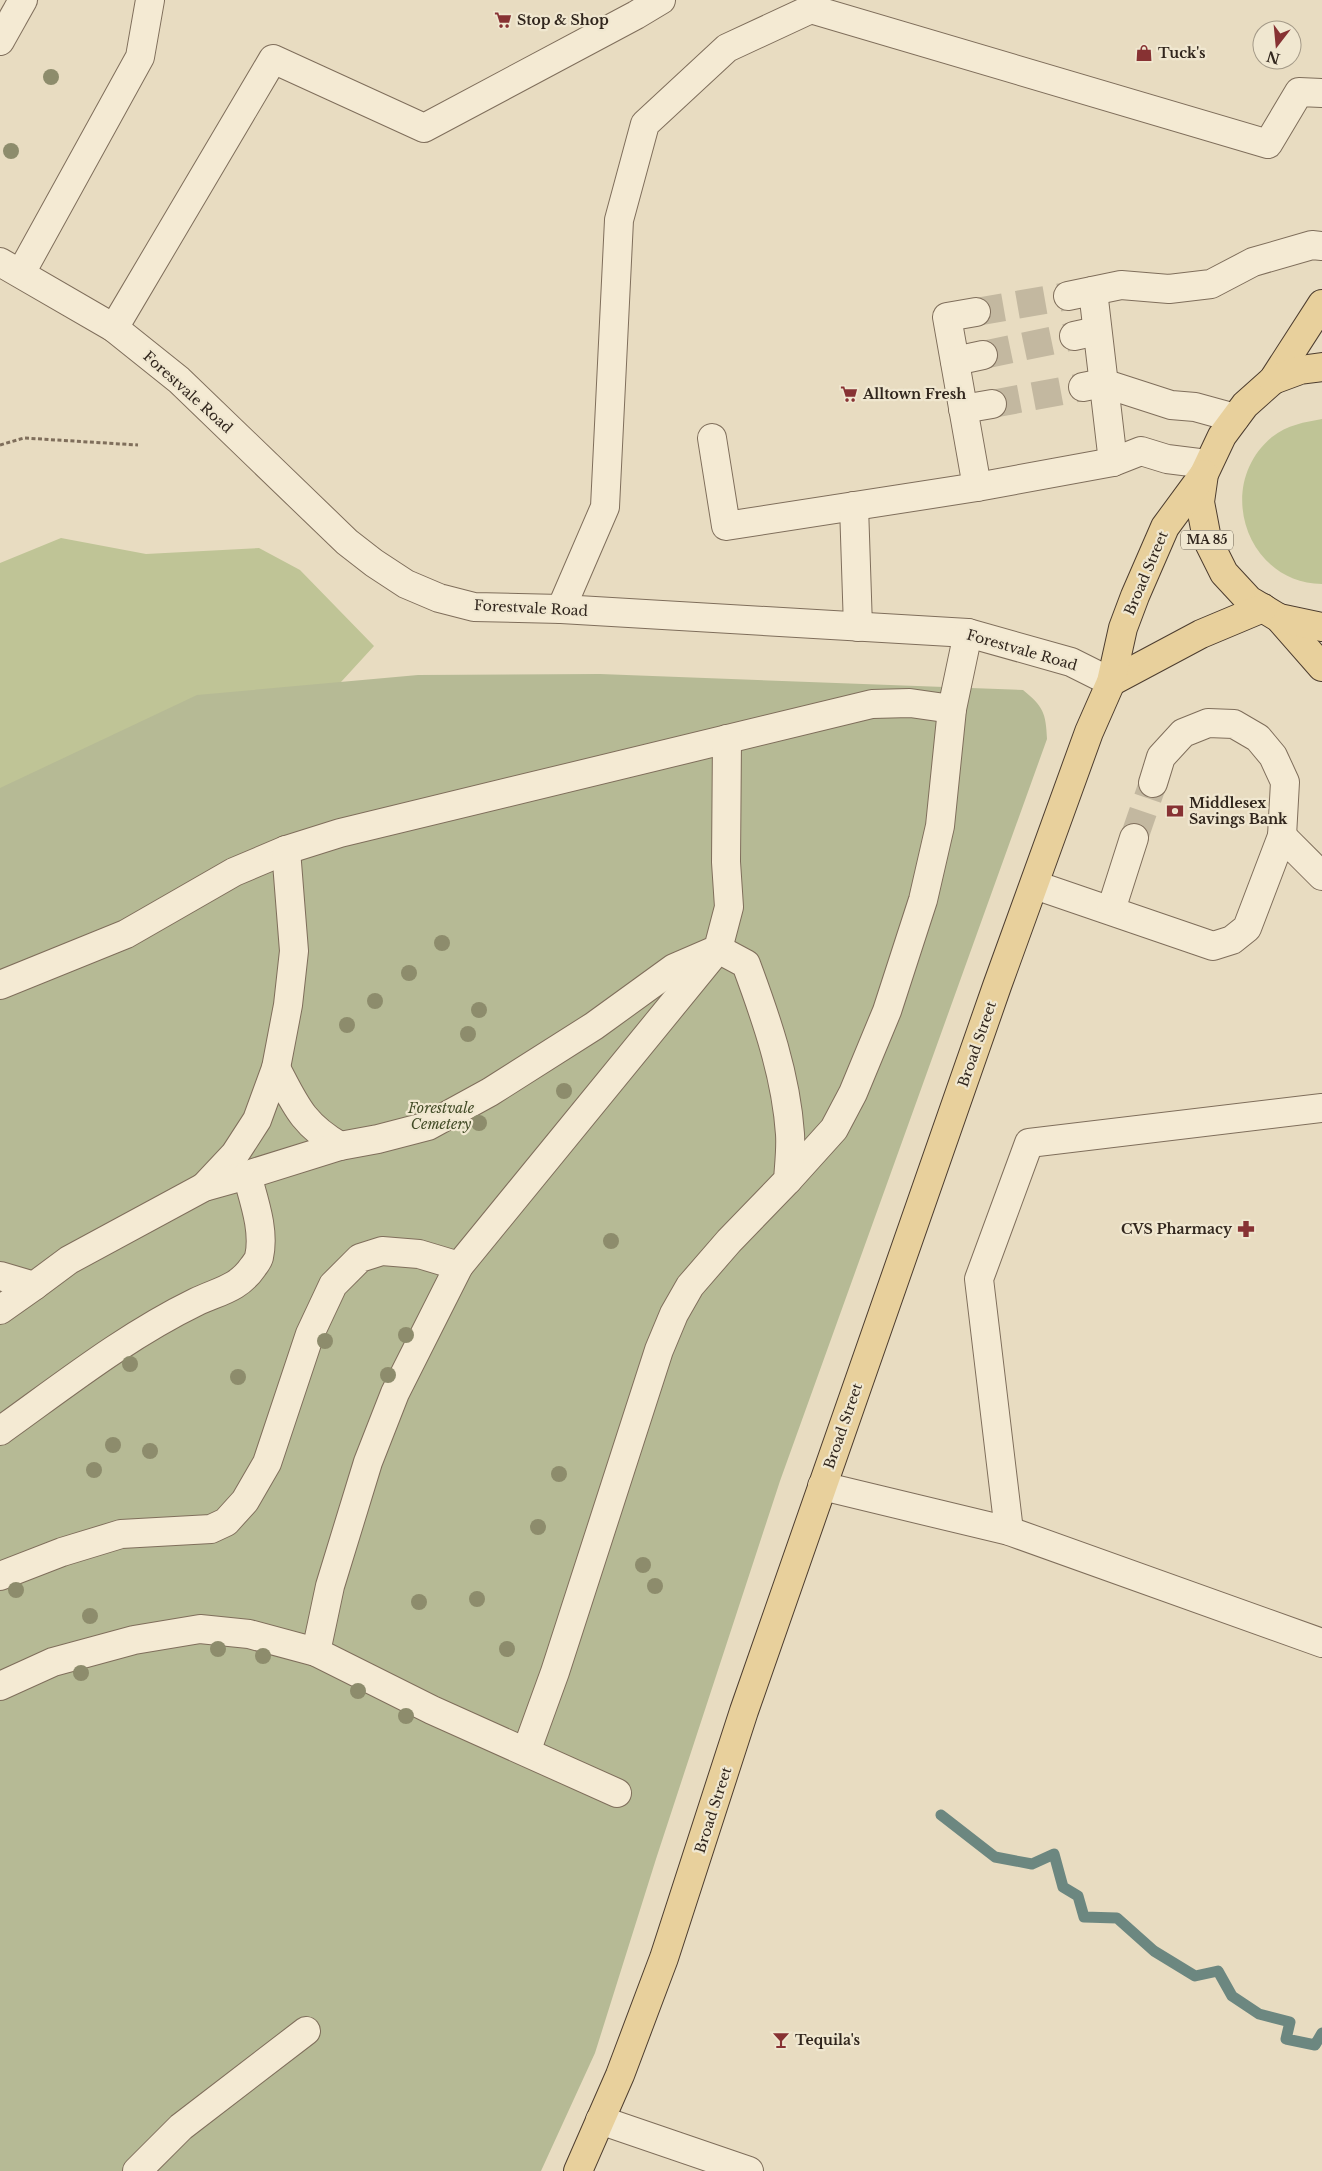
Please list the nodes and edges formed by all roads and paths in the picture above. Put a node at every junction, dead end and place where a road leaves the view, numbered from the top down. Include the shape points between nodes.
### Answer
1 (23, 0) edge
2 (150, 0) edge
3 (660, 0) edge
4 (0, 41) edge
5 (1322, 93) edge
6 (1322, 246) edge
7 (10, 267) edge
8 (1322, 304) edge
9 (976, 312) tunnel mouth
10 (114, 328) junction
11 (983, 355) tunnel mouth
12 (955, 361) junction
13 (1322, 367) edge
14 (1272, 380) junction
15 (1093, 385) junction
16 (992, 404) tunnel mouth
17 (963, 409) junction
18 (1235, 418) junction
19 (712, 438) dead end
20 (138, 445) dead end
21 (0, 446) edge
22 (1113, 462) junction
23 (1206, 469) junction
24 (977, 487) junction
25 (854, 506) junction
26 (561, 609) junction
27 (1271, 613) junction
28 (858, 627) junction
29 (1322, 627) edge
30 (968, 633) junction
31 (1322, 667) edge
32 (1111, 682) junction
33 (952, 709) junction
34 (727, 739) junction
35 (1153, 783) tunnel mouth
36 (1282, 836) junction
37 (1134, 838) tunnel mouth
38 (286, 850) junction
39 (1322, 876) edge
40 (1035, 885) junction
41 (1111, 910) junction
42 (718, 949) junction
43 (0, 985) edge
44 (276, 1068) junction
45 (1322, 1108) edge
46 (340, 1146) junction
47 (248, 1175) junction
48 (788, 1180) junction
49 (204, 1187) junction
50 (459, 1266) junction
51 (0, 1276) edge
52 (34, 1286) junction
53 (0, 1310) edge
54 (0, 1431) edge
55 (822, 1486) junction
56 (1009, 1531) junction
57 (0, 1576) edge
58 (1322, 1643) edge
59 (316, 1652) junction
60 (0, 1686) edge
61 (526, 1752) junction
62 (617, 1793) dead end
63 (306, 2031) dead end
64 (600, 2120) junction
65 (136, 2171) edge
66 (578, 2171) edge
67 (749, 2171) edge

1 - 4 street
2 - 7 street via 140,57
3 - 10 street via 424,128 273,59
5 - 26 street via 1299,92 1268,144 811,9 727,48 645,124 619,220 605,506
6 - 15 street via 1312,245 1253,262 1211,284 1169,289 1121,284 1080,294
7 - 10 street, Forestvale Road
8 - 14 main road, MA 85
9 - 12 street via 947,317
10 - 26 street, Forestvale Road via 179,380 346,542 406,584 439,598 474,607
11 - 12 street
12 - 17 street
13 - 14 main road via 1300,370
14 - 18 main road, MA 85
15 - 18 street
15 - 22 street
16 - 17 street
17 - 24 street
18 - 23 main road, MA 85
19 - 25 street via 726,526
20 - 21 path via 24,438
22 - 23 street via 1141,451
22 - 24 street
23 - 27 main road, MA 85 via 1200,502 1207,539 1224,573 1250,600
23 - 32 main road, Broad Street via 1165,526 1123,628
24 - 25 street
25 - 28 street
26 - 28 street, Forestvale Road
27 - 29 main road
27 - 31 main road, MA 85
27 - 32 main road via 1201,634
28 - 30 street, Forestvale Road
30 - 32 street, Forestvale Road via 1071,662
30 - 33 street
32 - 40 main road, Broad Street via 1089,732
33 - 34 street via 910,703 872,704
33 - 48 street via 940,826 923,900 887,1012 834,1129
34 - 38 street via 340,833
34 - 42 street via 729,907
35 - 36 street via 1161,757 1183,733 1208,723 1234,724 1258,738 1273,756 1284,782
36 - 39 street
36 - 41 street via 1247,928 1232,940 1213,946
37 - 41 street
38 - 43 street via 234,872 126,934
38 - 44 street via 294,951
40 - 41 street
40 - 55 main road, Broad Street via 993,996
42 - 46 street via 674,968 594,1026 498,1087 428,1126
42 - 48 street via 746,964 764,1012 784,1084 790,1134
42 - 50 street
44 - 46 street via 300,1113 322,1135
44 - 49 street via 257,1120 235,1154
45 - 56 street via 1029,1144 980,1279
46 - 47 street
47 - 49 street
47 - 54 street via 260,1227 259,1258 246,1277 224,1292 197,1302 148,1329
48 - 61 street via 729,1240 690,1286 674,1314 659,1350
49 - 52 street via 69,1260
50 - 57 street via 419,1254 382,1251 360,1258 333,1285 310,1334 267,1463 245,1501 226,1522 212,1529 121,1534
50 - 59 street via 395,1393 368,1462 330,1586
51 - 52 street
52 - 53 street
55 - 56 street
55 - 64 main road, Broad Street via 744,1711 664,1958
56 - 58 street
59 - 60 street via 249,1634 200,1629 134,1640 53,1662
59 - 61 street
61 - 62 street
63 - 65 street via 181,2127
64 - 66 main road, Broad Street
64 - 67 street

